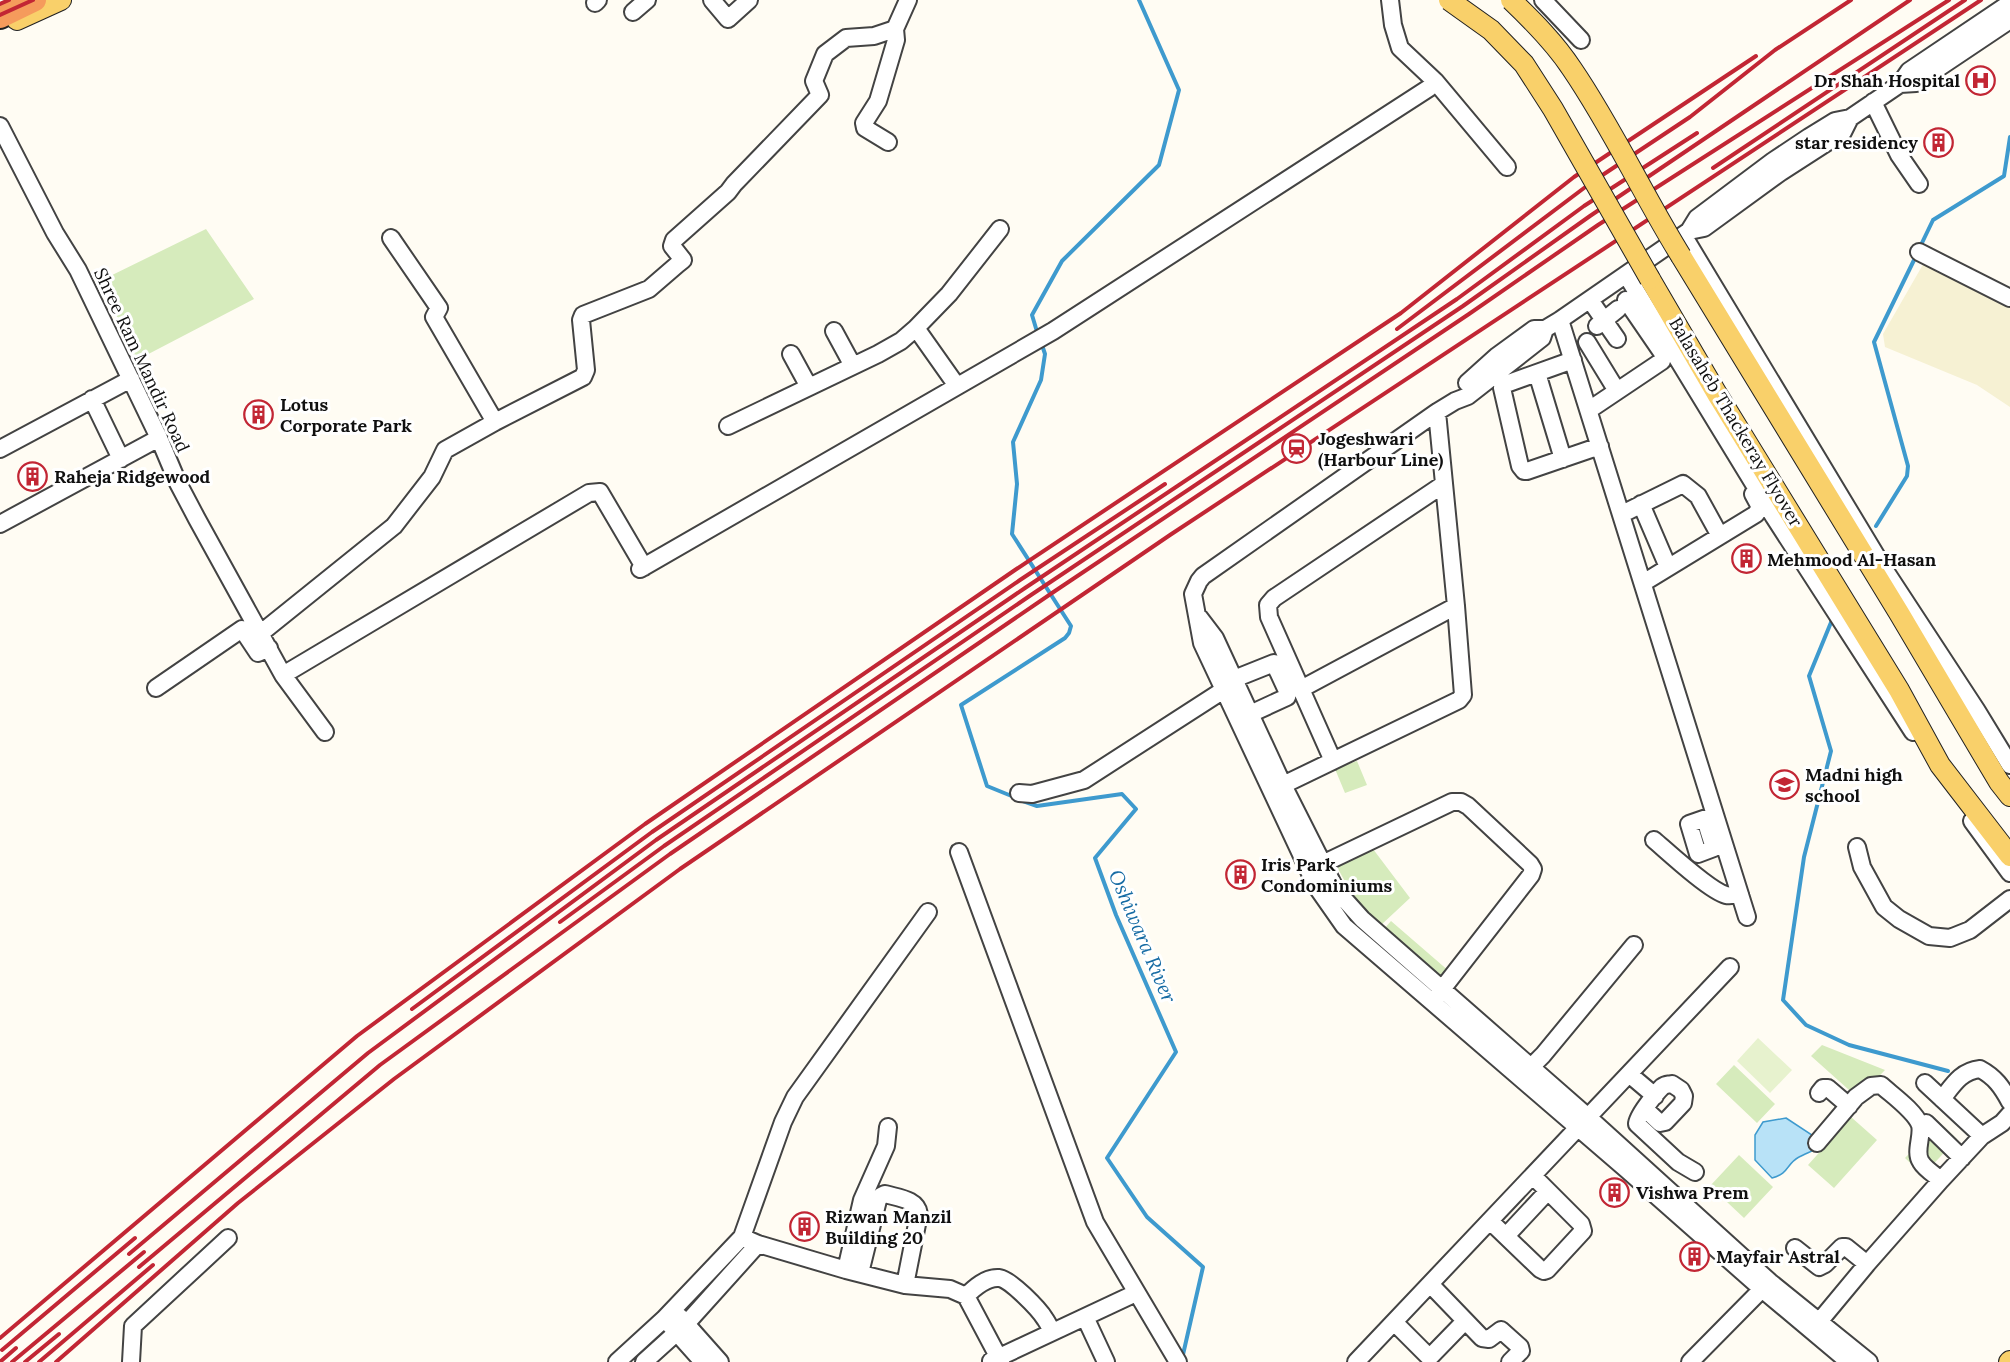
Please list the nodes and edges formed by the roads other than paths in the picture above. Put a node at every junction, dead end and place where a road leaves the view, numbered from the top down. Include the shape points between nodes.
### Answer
1 (35, 0) edge
2 (61, 0) edge
3 (647, 0) edge
4 (712, 0) edge
5 (749, 0) edge
6 (908, 0) edge
7 (1390, 0) edge
8 (1438, 0) edge
9 (1449, 0) edge
10 (1511, 0) edge
11 (1543, 0) edge
12 (633, 12) dead end
13 (2008, 12) edge
14 (0, 17) edge
15 (0, 28) edge
16 (895, 29) junction
17 (1581, 40) dead end
18 (1435, 81) junction
19 (1873, 102) junction
20 (0, 126) edge
21 (1559, 134) dead end
22 (888, 142) dead end
23 (1507, 167) dead end
24 (1919, 184) dead end
25 (1000, 229) dead end
26 (1692, 232) junction
27 (391, 238) dead end
28 (1919, 252) dead end
29 (1627, 276) junction
30 (2010, 298) edge
31 (1590, 300) junction
32 (1560, 321) junction
33 (1600, 323) junction
34 (916, 328) junction
35 (834, 331) dead end
36 (1617, 339) dead end
37 (1587, 342) dead end
38 (791, 354) dead end
39 (1574, 360) junction
40 (853, 366) junction
41 (1538, 373) junction
42 (130, 379) junction
43 (957, 386) junction
44 (809, 387) junction
45 (1617, 391) junction
46 (92, 399) junction
47 (1589, 410) junction
48 (1437, 412) junction
49 (495, 422) junction
50 (728, 426) dead end
51 (159, 438) junction
52 (1600, 446) junction
53 (0, 448) edge
54 (1728, 455) dead end
55 (122, 459) junction
56 (1563, 459) junction
57 (1444, 484) junction
58 (1641, 504) junction
59 (1622, 514) junction
60 (0, 524) edge
61 (1720, 536) junction
62 (1668, 567) junction
63 (1643, 583) junction
64 (1456, 606) junction
65 (256, 633) junction
66 (283, 675) junction
67 (1232, 684) junction
68 (156, 688) dead end
69 (1300, 689) junction
70 (1250, 714) junction
71 (325, 732) dead end
72 (1333, 761) junction
73 (2010, 765) edge
74 (1283, 785) junction
75 (1019, 793) dead end
76 (2010, 796) edge
77 (1654, 840) dead end
78 (1857, 847) dead end
79 (959, 852) dead end
80 (2010, 856) edge
81 (1316, 867) junction
82 (2010, 873) edge
83 (1740, 894) junction
84 (2010, 899) edge
85 (928, 912) dead end
86 (1747, 917) dead end
87 (1634, 945) dead end
88 (1730, 967) dead end
89 (1437, 996) junction
90 (1525, 1072) junction
91 (1629, 1074) junction
92 (1925, 1083) dead end
93 (1828, 1097) dead end
94 (1942, 1099) junction
95 (2010, 1102) edge
96 (1849, 1106) junction
97 (2010, 1114) edge
98 (1583, 1123) junction
99 (888, 1127) dead end
100 (1923, 1131) junction
101 (1982, 1136) junction
102 (1817, 1143) dead end
103 (1962, 1158) junction
104 (1695, 1172) dead end
105 (1533, 1176) junction
106 (1945, 1176) junction
107 (1548, 1191) junction
108 (1490, 1221) junction
109 (742, 1236) junction
110 (1506, 1236) junction
111 (228, 1238) dead end
112 (758, 1244) junction
113 (1795, 1248) dead end
114 (1867, 1264) junction
115 (853, 1271) junction
116 (1430, 1284) junction
117 (905, 1285) junction
118 (1766, 1286) junction
119 (1136, 1293) junction
120 (966, 1296) junction
121 (669, 1314) junction
122 (1085, 1317) junction
123 (1465, 1321) junction
124 (1394, 1322) junction
125 (1816, 1326) junction
126 (681, 1328) junction
127 (1052, 1332) junction
128 (1438, 1358) edge
129 (996, 1360) edge
130 (1177, 1361) edge
131 (131, 1362) edge
132 (617, 1362) edge
133 (644, 1362) edge
134 (703, 1362) edge
135 (720, 1362) edge
136 (1106, 1362) edge
137 (1356, 1362) edge
138 (1510, 1362) edge
139 (1690, 1362) edge
140 (1849, 1362) edge
141 (1869, 1362) edge

1 - 14 highway
2 - 15 main road
3 - 12 street
4 - 5 street via 729,19
6 - 16 street
7 - 18 street via 1400,48
8 - 21 street via 1512,59
9 - 80 main road, Balasaheb Thackeray Flyover, bridge via 1491,30 1524,64 1717,394 1899,690 1940,765
10 - 76 main road, bridge via 1571,67 1593,102 1681,256
11 - 17 street
13 - 19 street via 1943,57 1916,82 1900,84
16 - 22 street via 896,40 878,101 864,123 865,128
16 - 49 street via 874,36 846,38 825,54 814,81 820,95 728,192 674,240 672,246 683,260 649,289 583,315 583,377
18 - 23 street
18 - 43 street via 1053,332
19 - 24 street via 1899,155
19 - 26 street via 1850,118 1843,132 1813,143
20 - 42 street, Shree Ram Mandir Road via 78,270
25 - 34 street via 949,294
26 - 29 street
26 - 73 street via 1886,572
27 - 49 street via 439,308 434,317
28 - 30 street
29 - 31 street
29 - 82 street via 1774,517 1938,772
31 - 32 street
31 - 33 street
32 - 39 street
32 - 48 street via 1545,329 1542,338 1468,396
33 - 36 street
33 - 45 street via 1622,305 1663,357 1660,363
34 - 40 street via 901,341
34 - 43 street
35 - 40 street
37 - 45 street
38 - 44 street
39 - 41 street
39 - 47 street
40 - 44 street
41 - 56 street
41 - 56 street via 1502,388 1520,466 1527,471
42 - 46 street
42 - 51 street, Shree Ram Mandir Road
43 - 66 street via 642,568 600,492 589,493
44 - 50 street
45 - 47 street
46 - 53 street
46 - 55 street
47 - 52 street
48 - 57 street
48 - 67 street via 1199,581 1193,594 1202,643
49 - 65 street via 446,450 432,477 394,526
51 - 55 street
51 - 65 street, Shree Ram Mandir Road via 178,483
52 - 56 street
52 - 59 street
54 - 61 street via 1760,507 1756,514
55 - 60 street
57 - 64 street
57 - 69 street via 1268,605 1269,617
58 - 59 street
58 - 61 street via 1683,484 1698,496
58 - 62 street
59 - 63 street
61 - 62 street
62 - 63 street
63 - 83 street via 1710,817
64 - 69 street
64 - 72 street via 1463,695
65 - 66 street, Shree Ram Mandir Road
65 - 68 street
66 - 71 street, Shree Ram Mandir Road
67 - 70 street
67 - 70 street via 1274,663 1287,697
67 - 75 street via 1084,780 1032,794
67 - 81 street
69 - 72 street
70 - 74 street
72 - 74 street
74 - 81 street
77 - 83 street via 1717,891 1729,896
78 - 84 street via 1862,867 1884,907 1929,936 1950,938 1970,930
79 - 119 street via 1095,1222
81 - 89 street via 1399,963
81 - 89 street via 1452,802 1468,806 1530,864 1531,874
83 - 86 street
85 - 109 street via 795,1097
87 - 90 street
88 - 91 street
89 - 90 street
90 - 98 street
91 - 98 street
91 - 104 street via 1650,1103 1637,1120 1640,1127 1678,1162
92 - 94 street
93 - 96 street
94 - 95 street via 1961,1075 1980,1069 1996,1080
94 - 101 street
96 - 100 street via 1871,1086 1881,1085 1915,1115
96 - 102 street
97 - 101 street
98 - 105 street
98 - 118 street
99 - 115 street via 886,1146 862,1200
100 - 103 street
100 - 106 street via 1918,1154 1921,1162
101 - 103 street
103 - 106 street
105 - 107 street
105 - 108 street
106 - 114 street
107 - 110 street
107 - 110 street via 1581,1224 1583,1231 1576,1239 1544,1271
108 - 110 street
108 - 116 street
109 - 112 street
109 - 121 street
111 - 131 street via 133,1326
112 - 115 street
112 - 126 street
113 - 114 street via 1819,1267 1842,1247
114 - 125 street
115 - 117 street
115 - 117 street via 878,1200 885,1194 914,1202 918,1208
116 - 123 street
116 - 124 street
117 - 120 street via 951,1289
118 - 125 street
118 - 139 street
119 - 122 street
119 - 130 street
120 - 127 street via 985,1282 1004,1280 1032,1302
120 - 129 street
121 - 126 street
121 - 132 street
122 - 127 street
122 - 136 street
123 - 128 street
123 - 138 street via 1485,1340 1503,1331 1521,1349
124 - 128 street via 1428,1356
124 - 137 street
125 - 140 street
125 - 141 street
126 - 133 street
126 - 134 street
126 - 135 street
127 - 129 street

